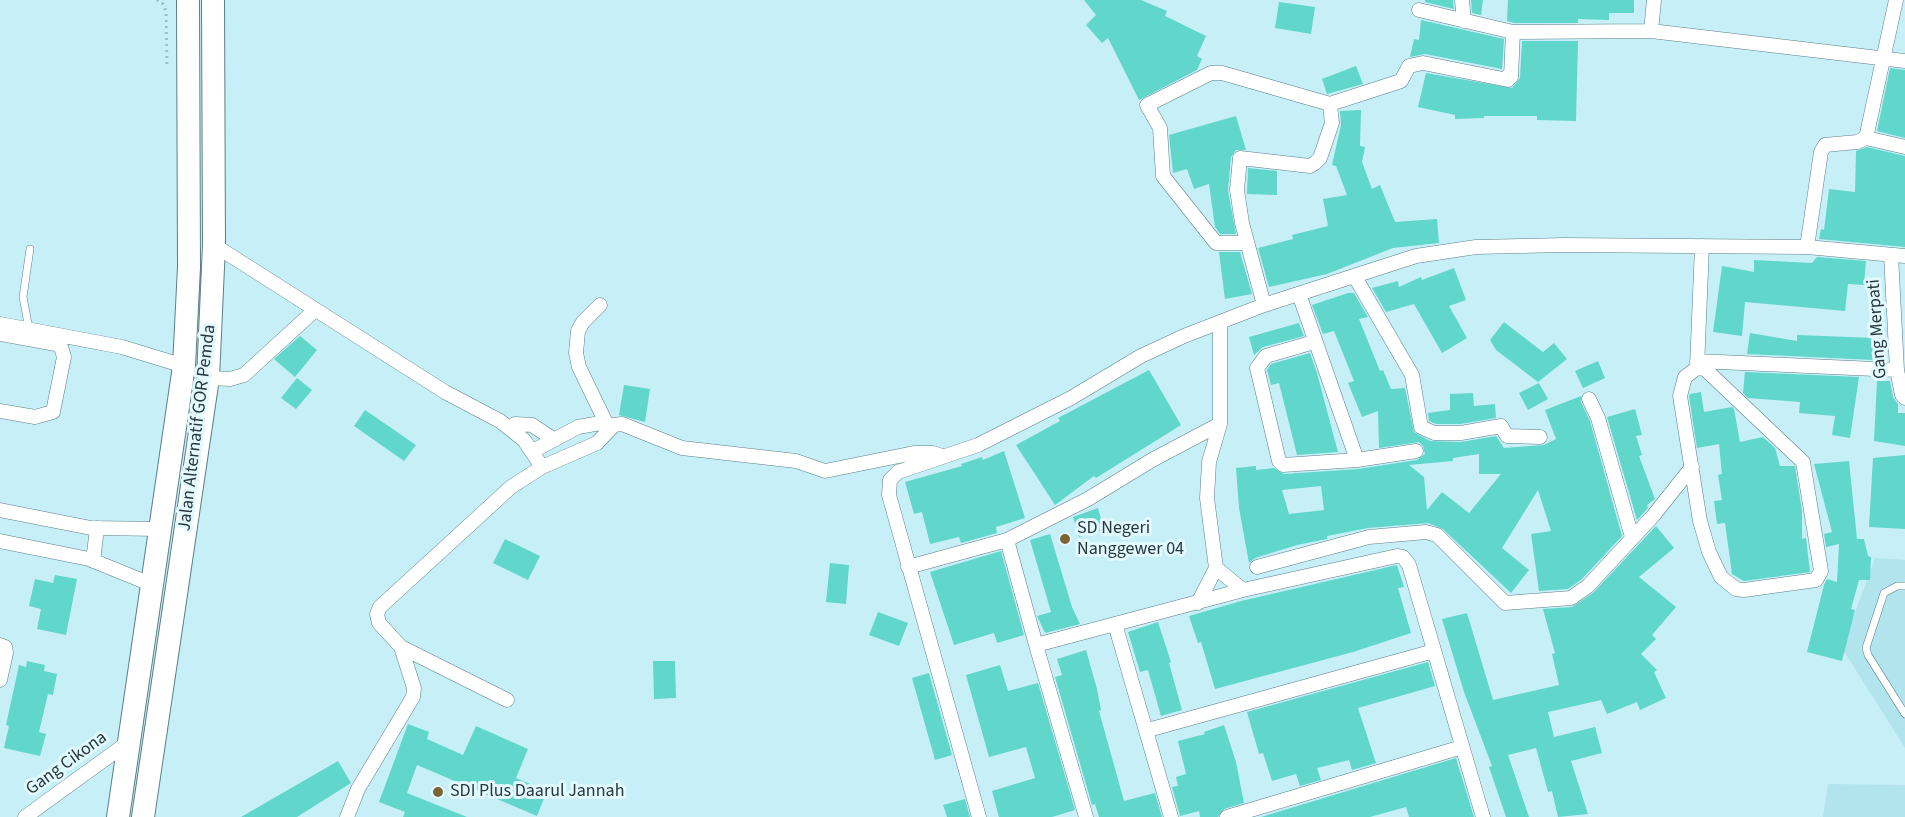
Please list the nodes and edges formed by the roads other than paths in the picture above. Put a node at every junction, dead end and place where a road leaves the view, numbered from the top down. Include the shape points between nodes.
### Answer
1 (188, 0) edge
2 (213, 0) edge
3 (1462, 0) edge
4 (1654, 0) edge
5 (1896, 0) edge
6 (1419, 9) dead end
7 (1464, 21) junction
8 (1651, 31) junction
9 (1513, 32) junction
10 (1886, 57) junction
11 (1905, 61) edge
12 (1330, 104) junction
13 (1866, 138) junction
14 (1905, 147) edge
15 (1245, 243) junction
16 (214, 245) junction
17 (1702, 246) junction
18 (1807, 247) junction
19 (30, 249) dead end
20 (1898, 256) edge
21 (1355, 277) junction
22 (1299, 294) junction
23 (600, 305) dead end
24 (1264, 305) junction
25 (315, 310) junction
26 (1220, 322) junction
27 (0, 324) edge
28 (30, 328) junction
29 (0, 334) edge
30 (1314, 342) junction
31 (1697, 364) junction
32 (184, 366) junction
33 (1897, 370) junction
34 (208, 378) junction
35 (1905, 398) edge
36 (1589, 399) dead end
37 (0, 411) edge
38 (1220, 424) junction
39 (612, 425) junction
40 (510, 428) junction
41 (1540, 437) dead end
42 (553, 439) junction
43 (533, 451) junction
44 (1416, 451) dead end
45 (944, 457) junction
46 (1357, 460) junction
47 (542, 467) junction
48 (1692, 467) junction
49 (0, 510) edge
50 (97, 528) junction
51 (161, 529) junction
52 (1632, 537) junction
53 (1007, 540) junction
54 (0, 541) edge
55 (93, 561) junction
56 (908, 567) junction
57 (1257, 567) dead end
58 (1216, 568) junction
59 (153, 585) junction
60 (1905, 586) edge
61 (1243, 590) junction
62 (1198, 603) junction
63 (1115, 624) junction
64 (0, 645) edge
65 (1036, 645) junction
66 (401, 647) junction
67 (1434, 651) junction
68 (0, 680) edge
69 (507, 700) dead end
70 (1905, 714) edge
71 (1148, 730) junction
72 (130, 741) junction
73 (1462, 747) junction
74 (25, 817) edge
75 (118, 817) edge
76 (143, 817) edge
77 (347, 817) edge
78 (980, 817) edge
79 (1086, 817) edge
80 (1172, 817) edge
81 (1227, 817) edge
82 (1483, 817) edge

1 - 32 main road, Jalan Alternatif GOR Pemda via 189,267
2 - 16 main road, Jalan Alternatif GOR Pemda
3 - 7 street
4 - 8 street
5 - 10 street
6 - 7 street
7 - 9 street
8 - 9 street
8 - 10 street
9 - 12 street via 1508,80 1423,63 1409,66 1401,81
10 - 11 street
10 - 13 street
12 - 15 street via 1332,123 1316,164 1240,158 1237,190
12 - 15 street via 1211,73 1148,105 1160,128 1164,177 1216,243
13 - 14 street
13 - 18 street via 1824,147
15 - 24 street
16 - 25 street
16 - 34 main road, Jalan Alternatif GOR Pemda
17 - 18 street
17 - 21 street via 1476,247 1416,256
17 - 31 street
18 - 20 street
19 - 28 lane via 23,297
20 - 33 street, Gang Merpati
21 - 22 street
21 - 41 street via 1412,375 1421,427 1434,433 1461,433 1501,426 1507,436
22 - 24 street
22 - 30 street
23 - 39 street via 578,331 576,353 579,367
24 - 26 street
25 - 34 street via 244,375
25 - 40 street via 445,393
26 - 38 street
26 - 45 street via 1141,356 1071,398 978,445
27 - 28 street
28 - 32 street via 122,347
29 - 37 street via 56,344 64,357 52,412 35,417
30 - 46 street
30 - 46 street via 1266,356 1257,368 1280,461 1283,465
31 - 33 street
31 - 48 street via 1685,377 1680,396
31 - 48 street via 1803,462 1820,560 1818,579 1744,590 1736,589 1721,577 1700,521
32 - 51 main road, Jalan Alternatif GOR Pemda
33 - 35 street, Gang Merpati
34 - 76 main road, Jalan Alternatif GOR Pemda
36 - 52 street
38 - 53 street
38 - 58 street via 1206,481
39 - 42 street via 578,427
39 - 45 street via 682,448 796,460 825,471 914,453
39 - 47 street via 597,443
40 - 42 street via 515,424 532,425
40 - 43 street
42 - 43 street
43 - 47 street
44 - 46 street
45 - 56 street via 905,468 890,480 889,495
47 - 66 street via 489,504 380,607 379,623
48 - 52 street
49 - 50 street
50 - 51 street
50 - 55 street
51 - 59 main road, Jalan Alternatif GOR Pemda
52 - 57 street via 1576,596 1511,604 1495,596 1437,535 1426,532 1370,537
53 - 56 street
53 - 65 street
54 - 55 street
55 - 59 street
56 - 78 street
58 - 61 street
58 - 62 street
59 - 72 main road, Jalan Alternatif GOR Pemda
60 - 70 lane via 1884,593 1866,648
61 - 62 street
61 - 67 street via 1400,555 1409,565
62 - 63 street
63 - 65 street
63 - 71 street
64 - 68 street via 6,653
65 - 79 street
66 - 69 street
66 - 77 street via 414,688 413,697 358,789
67 - 71 street
67 - 73 street
71 - 80 street
72 - 74 street, Gang Cikona
72 - 75 main road, Jalan Alternatif GOR Pemda
73 - 81 street
73 - 82 street

